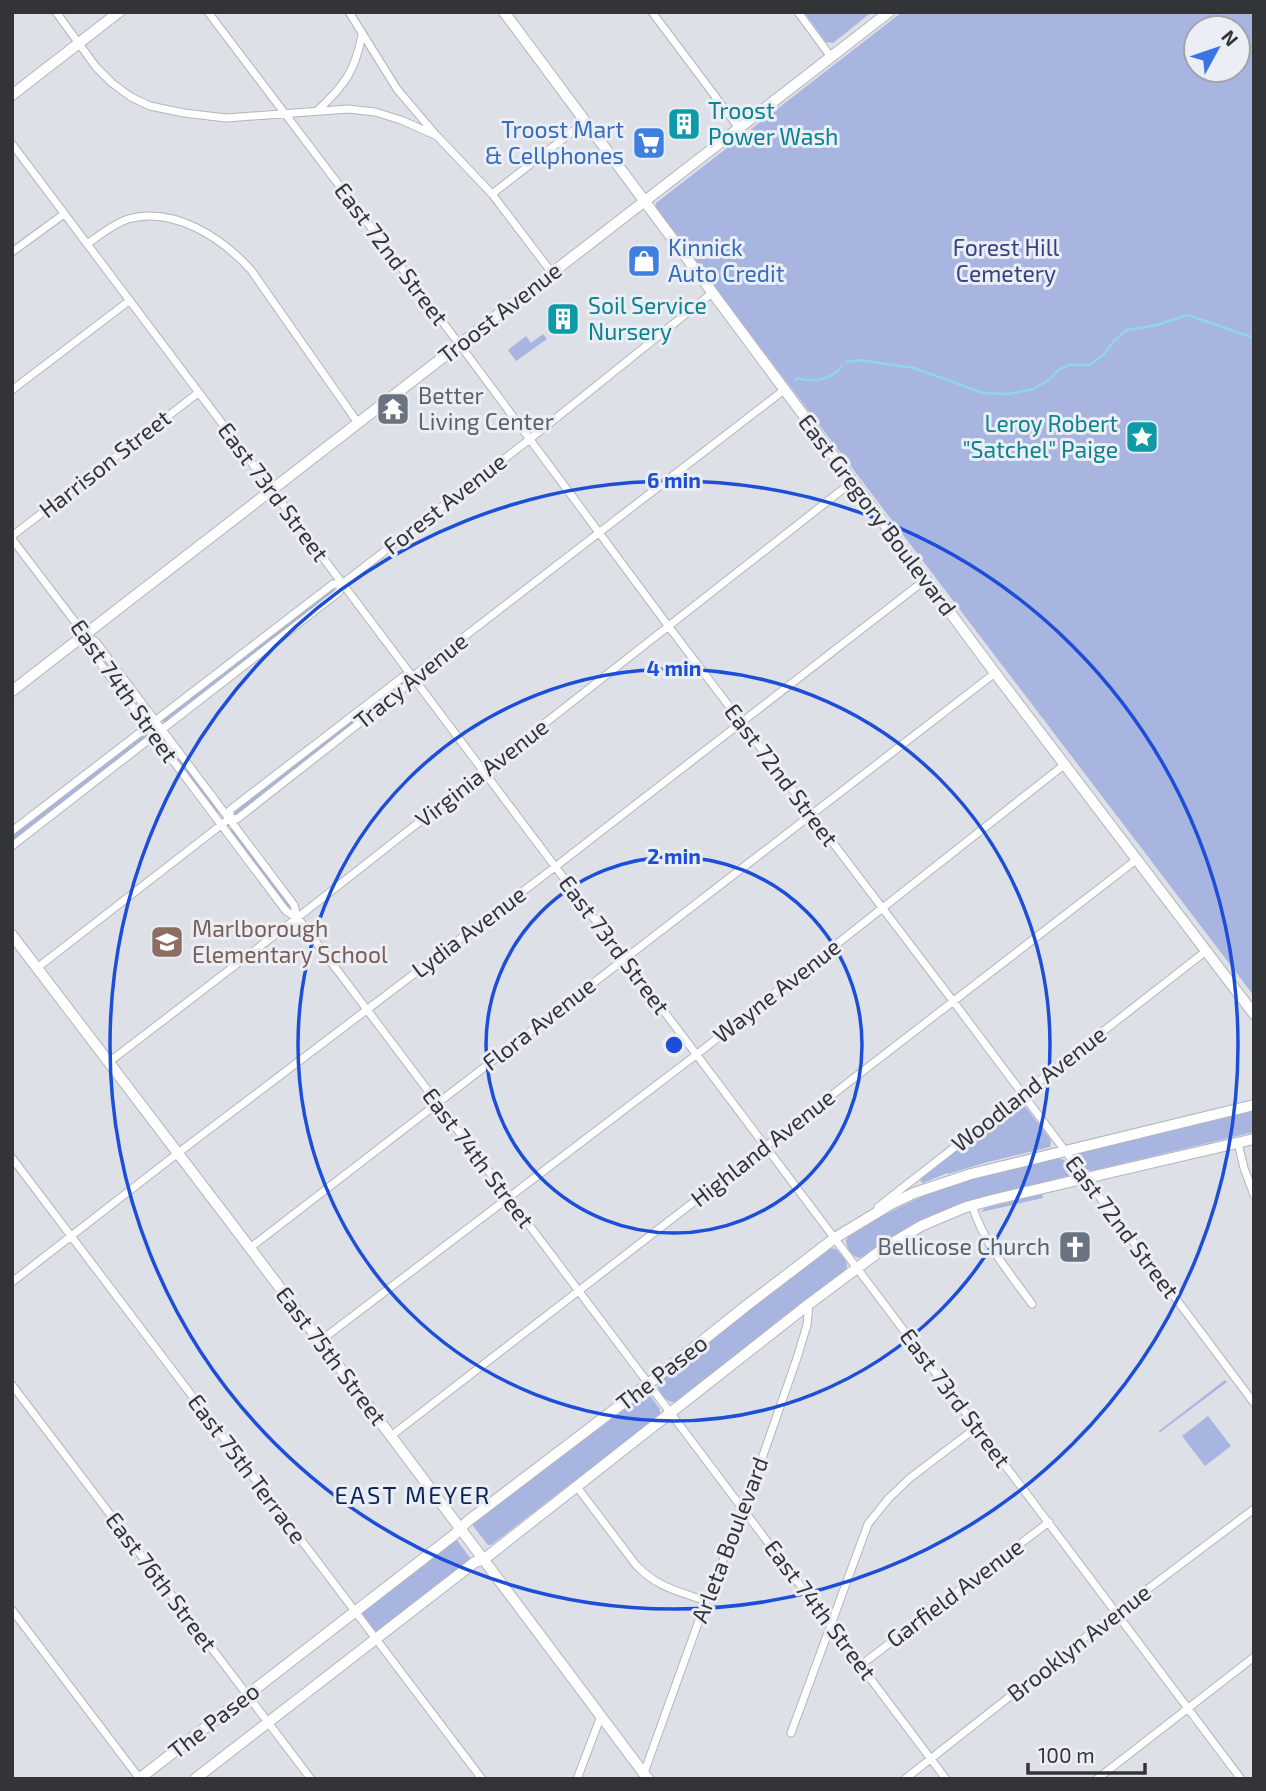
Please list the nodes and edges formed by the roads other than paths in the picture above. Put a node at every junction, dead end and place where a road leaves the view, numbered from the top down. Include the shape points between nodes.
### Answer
1 (56, 12) edge
2 (119, 12) edge
3 (208, 12) edge
4 (349, 12) edge
5 (504, 12) edge
6 (652, 12) edge
7 (798, 12) edge
8 (889, 12) edge
9 (362, 34) junction
10 (79, 44) junction
11 (831, 57) junction
12 (12, 96) edge
13 (317, 110) junction
14 (284, 113) junction
15 (585, 121) junction
16 (739, 128) junction
17 (437, 136) junction
18 (12, 144) edge
19 (492, 194) junction
20 (644, 202) junction
21 (64, 214) junction
22 (87, 244) junction
23 (12, 252) edge
24 (552, 273) junction
25 (712, 293) junction
26 (129, 301) junction
27 (460, 345) junction
28 (12, 390) edge
29 (784, 390) junction
30 (198, 393) junction
31 (358, 423) junction
32 (530, 439) junction
33 (852, 482) junction
34 (271, 491) junction
35 (599, 532) junction
36 (12, 537) edge
37 (925, 580) junction
38 (342, 583) junction
39 (669, 627) junction
40 (85, 635) junction
41 (995, 673) junction
42 (412, 677) junction
43 (12, 691) edge
44 (155, 720) junction
45 (741, 723) junction
46 (147, 727) junction
47 (162, 730) junction
48 (154, 736) junction
49 (1064, 765) junction
50 (483, 772) junction
51 (811, 815) junction
52 (230, 818) junction
53 (222, 825) junction
54 (12, 831) edge
55 (12, 846) edge
56 (1136, 860) junction
57 (555, 867) junction
58 (882, 908) junction
59 (297, 918) junction
60 (12, 935) edge
61 (1206, 951) junction
62 (624, 959) junction
63 (37, 968) junction
64 (953, 1001) junction
65 (367, 1010) junction
66 (1254, 1014) edge
67 (696, 1055) junction
68 (109, 1062) junction
69 (1023, 1094) junction
70 (437, 1103) junction
71 (1254, 1105) edge
72 (1254, 1139) edge
73 (1238, 1143) junction
74 (765, 1147) junction
75 (1065, 1151) junction
76 (178, 1153) junction
77 (12, 1158) edge
78 (1085, 1178) junction
79 (1254, 1195) edge
80 (508, 1198) junction
81 (972, 1205) junction
82 (853, 1226) junction
83 (71, 1236) junction
84 (835, 1238) junction
85 (250, 1248) junction
86 (857, 1268) junction
87 (12, 1282) edge
88 (578, 1291) junction
89 (809, 1304) junction
90 (1032, 1304) dead end
91 (320, 1341) junction
92 (648, 1384) junction
93 (12, 1385) edge
94 (1254, 1403) edge
95 (670, 1413) junction
96 (977, 1427) junction
97 (391, 1436) junction
98 (577, 1487) junction
99 (1254, 1509) edge
100 (744, 1510) junction
101 (1049, 1522) junction
102 (461, 1528) junction
103 (483, 1560) junction
104 (706, 1601) junction
105 (12, 1610) edge
106 (355, 1612) junction
107 (1116, 1613) junction
108 (831, 1625) junction
109 (375, 1639) junction
110 (1254, 1657) edge
111 (861, 1665) junction
112 (247, 1696) junction
113 (1189, 1709) junction
114 (601, 1716) junction
115 (267, 1722) junction
116 (791, 1733) dead end
117 (931, 1759) junction
118 (646, 1776) edge
119 (140, 1779) edge
120 (195, 1779) edge
121 (311, 1779) edge
122 (482, 1779) edge
123 (577, 1779) edge
124 (905, 1779) edge
125 (946, 1779) edge
126 (1097, 1779) edge
127 (1241, 1779) edge

1 - 10 street
2 - 10 main road
3 - 14 street, East 72nd Street
4 - 9 street
5 - 15 main road, East Gregory Boulevard
6 - 16 street
7 - 11 street
8 - 11 main road, Troost Avenue
9 - 13 street via 349,76
9 - 17 street via 397,89
10 - 12 main road
10 - 14 street via 112,83 150,106 226,118
11 - 16 main road, Troost Avenue
13 - 14 street
13 - 17 street via 375,112
14 - 27 street, East 72nd Street
15 - 19 street
15 - 20 main road, East Gregory Boulevard
16 - 20 main road, Troost Avenue
17 - 19 street
18 - 21 street, East 73rd Street
19 - 24 street
20 - 24 main road, Troost Avenue
20 - 25 main road, East Gregory Boulevard
21 - 22 street, East 73rd Street
21 - 23 street
22 - 26 street, East 73rd Street
22 - 31 street via 114,225 155,215 172,218 223,243 251,270
24 - 27 main road, Troost Avenue
25 - 29 main road, East Gregory Boulevard
25 - 32 street, Forest Avenue
26 - 28 street
26 - 30 street, East 73rd Street
27 - 31 main road, Troost Avenue
27 - 32 street, East 72nd Street
29 - 33 main road, East Gregory Boulevard
29 - 35 street, Tracy Avenue
30 - 34 street, East 73rd Street
30 - 36 street, Harrison Street
31 - 34 main road, Troost Avenue
32 - 35 street, East 72nd Street
32 - 38 street, Forest Avenue
33 - 37 main road, East Gregory Boulevard
33 - 39 street, Virginia Avenue
34 - 38 street, East 73rd Street
34 - 40 main road, Troost Avenue
35 - 39 street, East 72nd Street
35 - 42 street, Tracy Avenue
36 - 40 street, East 74th Street
37 - 41 main road, East Gregory Boulevard
37 - 45 street, Lydia Avenue
38 - 42 street, East 73rd Street
38 - 44 street via 333,584
38 - 47 street via 340,592
39 - 45 street, East 72nd Street
39 - 50 street, Virginia Avenue
40 - 43 main road, Troost Avenue
40 - 44 street via 96,642
40 - 46 street, East 74th Street via 87,646
41 - 49 main road, East Gregory Boulevard
41 - 51 street, Flora Avenue
42 - 50 street, East 73rd Street
42 - 52 street, Tracy Avenue via 409,684 237,818
44 - 46 street
44 - 47 street
45 - 51 street, East 72nd Street
45 - 57 street, Lydia Avenue
46 - 48 street, East 74th Street
46 - 54 street
47 - 48 street
47 - 52 street
48 - 53 street, East 74th Street
48 - 55 street
49 - 56 main road, East Gregory Boulevard
49 - 58 street, Wayne Avenue
50 - 57 street, East 73rd Street
50 - 59 street, Virginia Avenue
51 - 58 street, East 72nd Street
51 - 62 street, Flora Avenue
52 - 53 street, Tracy Avenue
52 - 59 street via 294,905
53 - 59 street, East 74th Street via 286,911
53 - 63 street, Tracy Avenue
56 - 61 main road, East Gregory Boulevard
56 - 64 street, Highland Avenue
57 - 62 street, East 73rd Street
57 - 65 street, Lydia Avenue
58 - 64 street, East 72nd Street
58 - 67 street, Wayne Avenue
59 - 65 street, East 74th Street
59 - 68 street, Virginia Avenue
60 - 63 main road, East 75th Street
61 - 66 main road, East Gregory Boulevard
61 - 69 street, Woodland Avenue
62 - 67 street, East 73rd Street
62 - 70 street, Flora Avenue
63 - 68 main road, East 75th Street
64 - 69 street, East 72nd Street
64 - 74 street, Highland Avenue
65 - 70 street, East 74th Street
65 - 76 street, Lydia Avenue
67 - 74 street, East 73rd Street
67 - 80 street, Wayne Avenue
68 - 76 main road, East 75th Street
69 - 75 street, East 72nd Street
69 - 82 street, Woodland Avenue
70 - 80 street, East 74th Street
70 - 85 street, Flora Avenue
71 - 75 main road, The Paseo
72 - 73 main road, The Paseo
73 - 78 main road, The Paseo
73 - 79 street
74 - 84 street, East 73rd Street
74 - 88 street, Highland Avenue
75 - 78 street, East 72nd Street
75 - 82 main road, The Paseo via 947,1181
76 - 83 street, Lydia Avenue
76 - 85 main road, East 75th Street
77 - 83 street, East 75th Terrace
78 - 81 main road, The Paseo
78 - 94 street, East 72nd Street
80 - 88 street, East 74th Street
80 - 91 street, Wayne Avenue
81 - 86 main road, The Paseo via 920,1226
81 - 90 street via 984,1237
82 - 84 main road, The Paseo
83 - 87 street, Lydia Avenue
83 - 106 street, East 75th Terrace
84 - 86 street, East 73rd Street
84 - 92 main road, The Paseo
85 - 91 main road, East 75th Street
86 - 89 main road, The Paseo
86 - 96 street, East 73rd Street
88 - 92 street, East 74th Street
88 - 97 street, Highland Avenue
89 - 95 main road, The Paseo
89 - 100 street, Arleta Boulevard via 797,1358
91 - 97 main road, East 75th Street
92 - 95 street, East 74th Street
92 - 102 main road, The Paseo
93 - 112 street, East 76th Street
95 - 98 main road, The Paseo
95 - 100 street, East 74th Street
96 - 101 street, East 73rd Street
96 - 108 street via 910,1478 868,1524
97 - 102 main road, East 75th Street
98 - 103 main road, The Paseo
98 - 104 street via 647,1577
99 - 107 street, Brooklyn Avenue
100 - 104 street, Arleta Boulevard
100 - 108 street, East 74th Street
101 - 107 street, East 73rd Street
101 - 111 street, Garfield Avenue
102 - 103 main road, East 75th Street
102 - 106 main road, The Paseo
103 - 109 main road, The Paseo
103 - 114 main road, East 75th Street
104 - 118 street, Arleta Boulevard
105 - 119 street
106 - 109 street, East 75th Terrace
106 - 112 main road, The Paseo
107 - 113 street, East 73rd Street
107 - 117 street, Brooklyn Avenue
108 - 111 street, East 74th Street
108 - 116 street
109 - 115 main road, The Paseo
109 - 122 street, East 75th Terrace
110 - 113 street
111 - 117 street, East 74th Street
112 - 115 street, East 76th Street
112 - 119 main road, The Paseo
113 - 126 street
113 - 127 street, East 73rd Street
114 - 118 main road, East 75th Street
114 - 123 street
115 - 120 main road, The Paseo
115 - 121 street, East 76th Street
117 - 124 street, Brooklyn Avenue
117 - 125 street, East 74th Street

